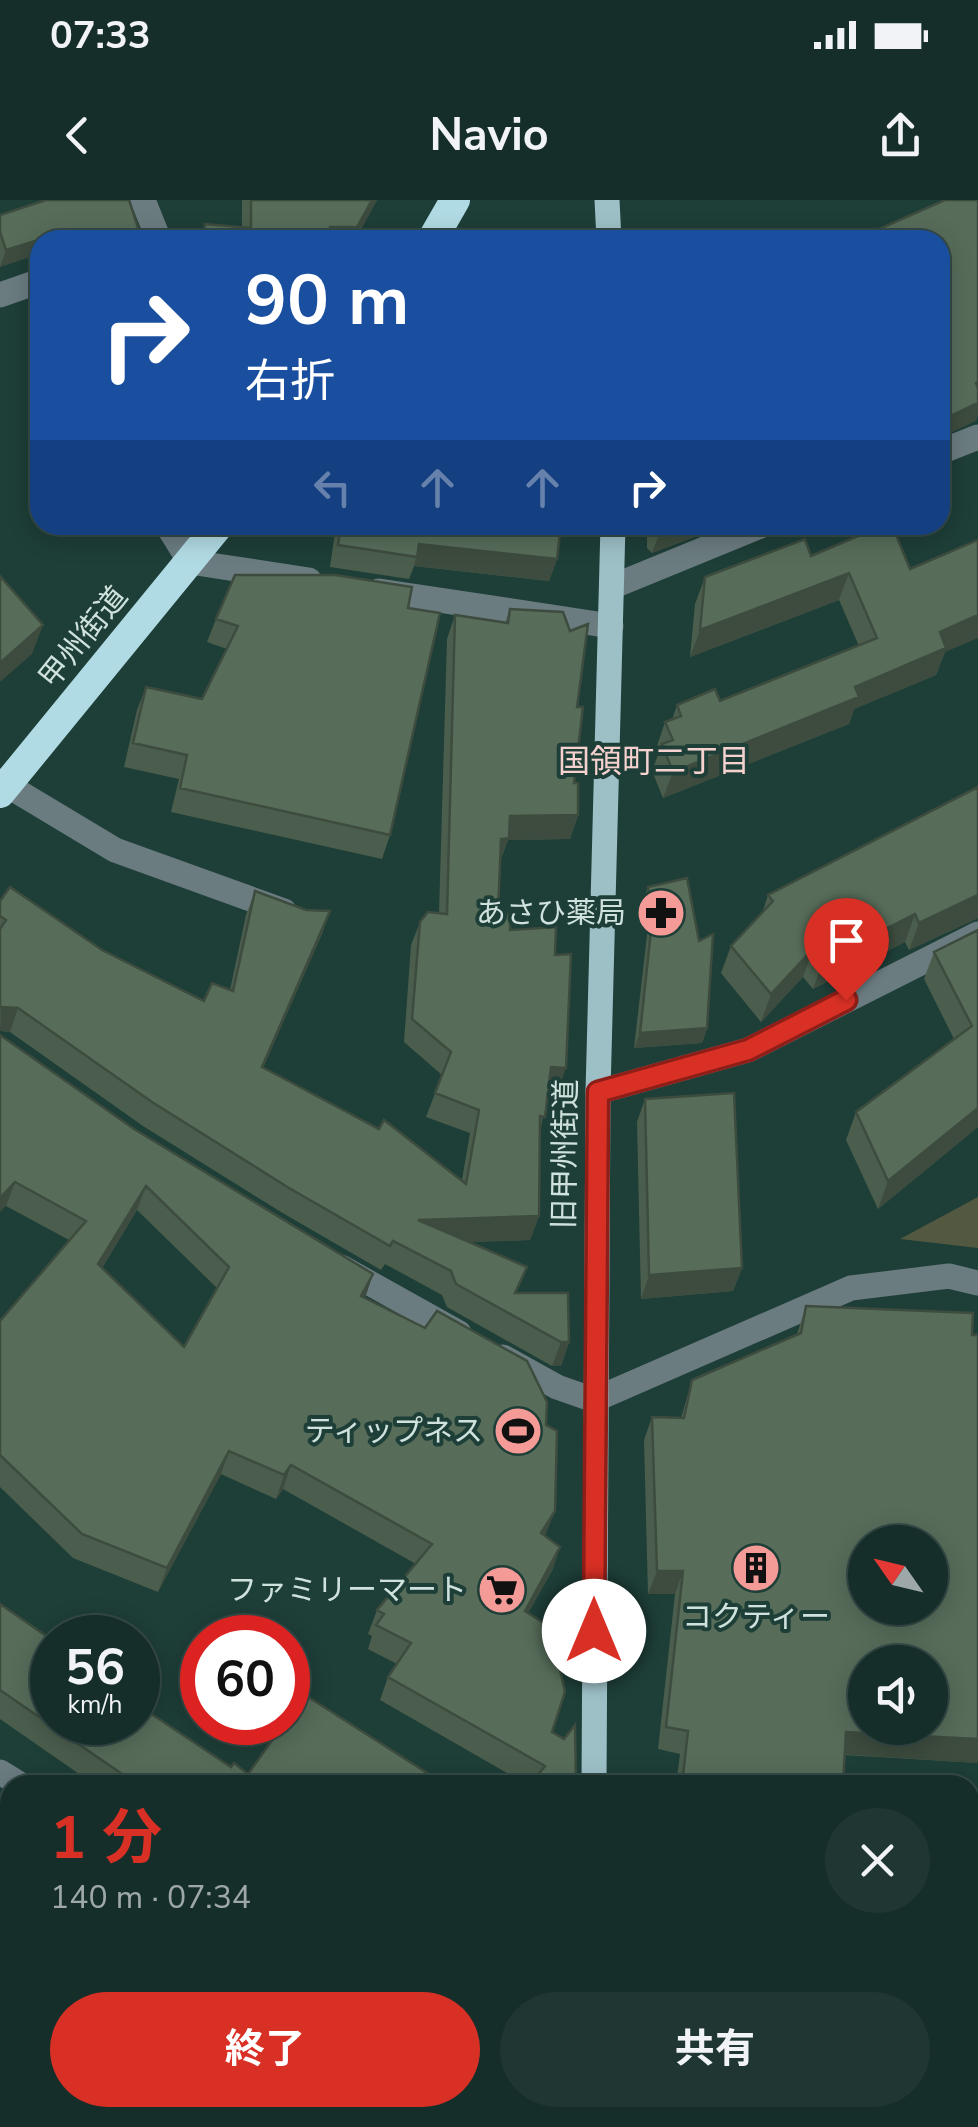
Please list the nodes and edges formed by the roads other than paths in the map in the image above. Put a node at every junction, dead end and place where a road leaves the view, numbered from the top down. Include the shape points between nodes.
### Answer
1 (142, 200) edge
2 (455, 200) edge
3 (607, 200) edge
4 (154, 230) edge
5 (438, 230) edge
6 (608, 230) edge
7 (30, 284) edge
8 (0, 295) edge
9 (978, 437) edge
10 (950, 448) edge
11 (174, 535) edge
12 (211, 535) edge
13 (613, 535) edge
14 (739, 535) edge
15 (190, 562) junction
16 (614, 586) junction
17 (611, 626) junction
18 (2, 787) edge
19 (303, 918) edge
20 (978, 934) edge
21 (598, 1092) junction
22 (318, 1254) edge
23 (978, 1283) edge
24 (594, 1400) junction
25 (594, 1775) edge

1 - 4 street
2 - 5 highway
3 - 6 main road
7 - 8 street
9 - 10 street
11 - 15 street
12 - 15 highway, 甲州街道
13 - 16 main road, 旧甲州街道
14 - 16 street
15 - 17 street
15 - 18 highway, 甲州街道
16 - 17 main road, 旧甲州街道
17 - 21 main road, 旧甲州街道
18 - 19 street via 115,850
20 - 21 street via 748,1050
21 - 24 main road, 旧甲州街道
22 - 24 street
23 - 24 street via 949,1276 852,1288
24 - 25 main road, 旧甲州街道

